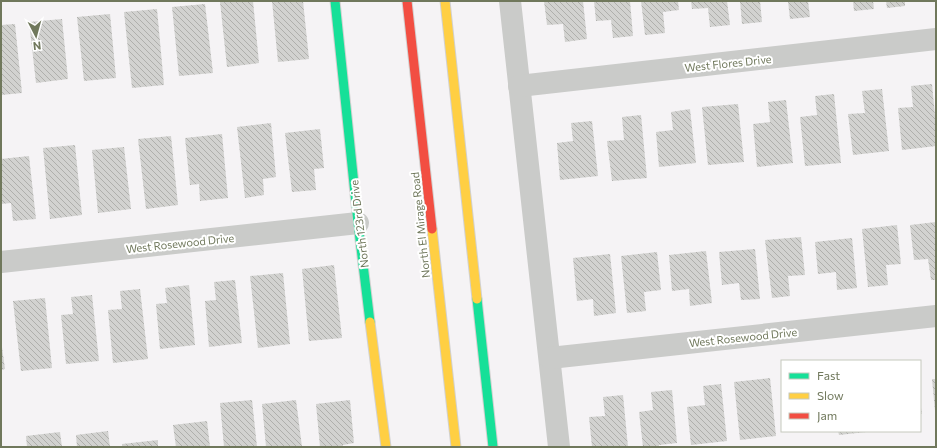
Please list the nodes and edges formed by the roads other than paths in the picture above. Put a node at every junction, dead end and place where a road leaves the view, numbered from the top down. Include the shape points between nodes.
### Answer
1 (335, 1) edge
2 (407, 1) edge
3 (444, 1) edge
4 (510, 1) edge
5 (936, 39) edge
6 (519, 86) junction
7 (358, 223) junction
8 (1, 262) edge
9 (936, 316) edge
10 (550, 358) junction
11 (386, 447) edge
12 (456, 447) edge
13 (493, 447) edge
14 (559, 447) edge

1 - 7 main road, North 123rd Drive
2 - 12 main road, North El Mirage Road
3 - 13 main road
4 - 6 street
5 - 6 street, West Flores Drive
6 - 10 street
7 - 8 street, West Rosewood Drive
7 - 11 main road, North 123rd Drive
9 - 10 street, West Rosewood Drive
10 - 14 street

